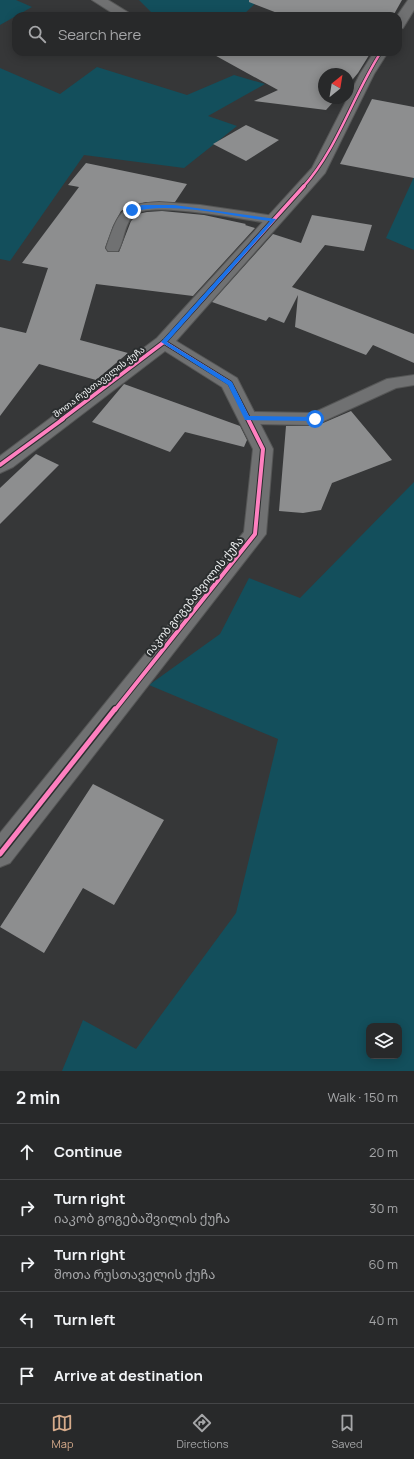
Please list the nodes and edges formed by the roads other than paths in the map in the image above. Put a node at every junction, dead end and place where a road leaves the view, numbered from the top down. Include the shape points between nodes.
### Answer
1 (98, 0) edge
2 (414, 0) edge
3 (120, 12) edge
4 (402, 20) edge
5 (378, 56) edge
6 (274, 220) junction
7 (113, 248) dead end
8 (164, 342) junction
9 (414, 380) edge
10 (247, 418) junction
11 (0, 465) edge
12 (0, 854) edge

1 - 3 street
2 - 4 street
5 - 6 street, შოთა რუსთაველის ქუჩა via 319,170
6 - 7 lane via 174,207 142,206 132,210 125,218
6 - 8 street, შოთა რუსთაველის ქუჩა
8 - 10 street, იაკობ გოგებაშვილის ქუჩა via 230,383
8 - 11 street, შოთა რუსთაველის ქუჩა
9 - 10 lane via 393,383 315,419
10 - 12 street, იაკობ გოგებაშვილის ქუჩა via 263,449 255,534

